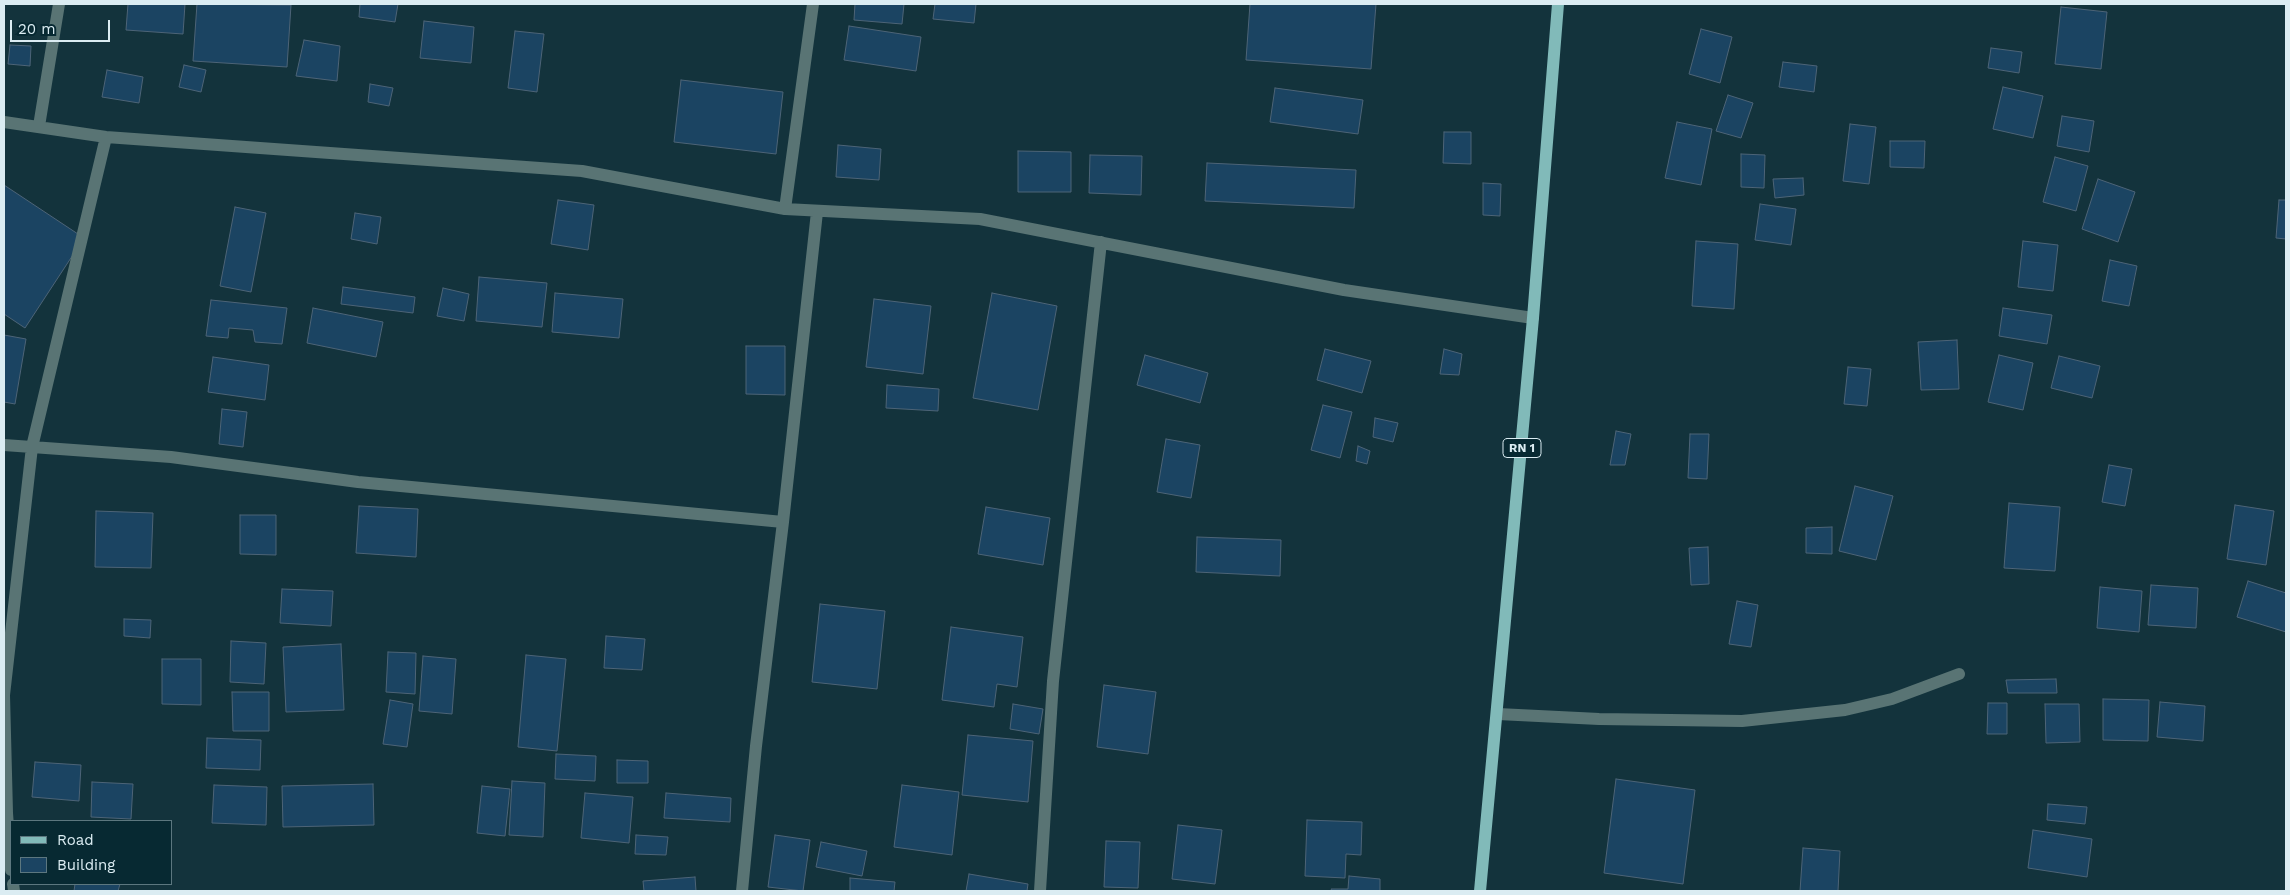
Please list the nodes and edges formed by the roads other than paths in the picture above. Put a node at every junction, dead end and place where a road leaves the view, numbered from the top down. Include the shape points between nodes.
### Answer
1 (59, 4) edge
2 (813, 4) edge
3 (1558, 4) edge
4 (4, 122) edge
5 (40, 126) junction
6 (106, 137) junction
7 (785, 209) junction
8 (818, 212) junction
9 (1101, 242) junction
10 (1533, 318) junction
11 (4, 445) edge
12 (32, 447) junction
13 (783, 522) junction
14 (1958, 674) dead end
15 (1498, 714) junction
16 (10, 858) edge
17 (742, 891) edge
18 (1040, 891) edge
19 (1480, 891) edge

1 - 5 street
2 - 7 street
3 - 10 main road, RN 1
4 - 5 street
5 - 6 street
6 - 7 street via 582,171
6 - 12 street
7 - 8 street
8 - 9 street via 980,219
8 - 13 street
9 - 10 street via 1344,290
9 - 18 street via 1053,681
10 - 15 main road, RN 1
11 - 12 street
12 - 13 street via 171,457 358,482
12 - 16 street via 4,695
13 - 17 street
14 - 15 street via 1892,699 1845,710 1742,721
15 - 19 main road, RN 1

